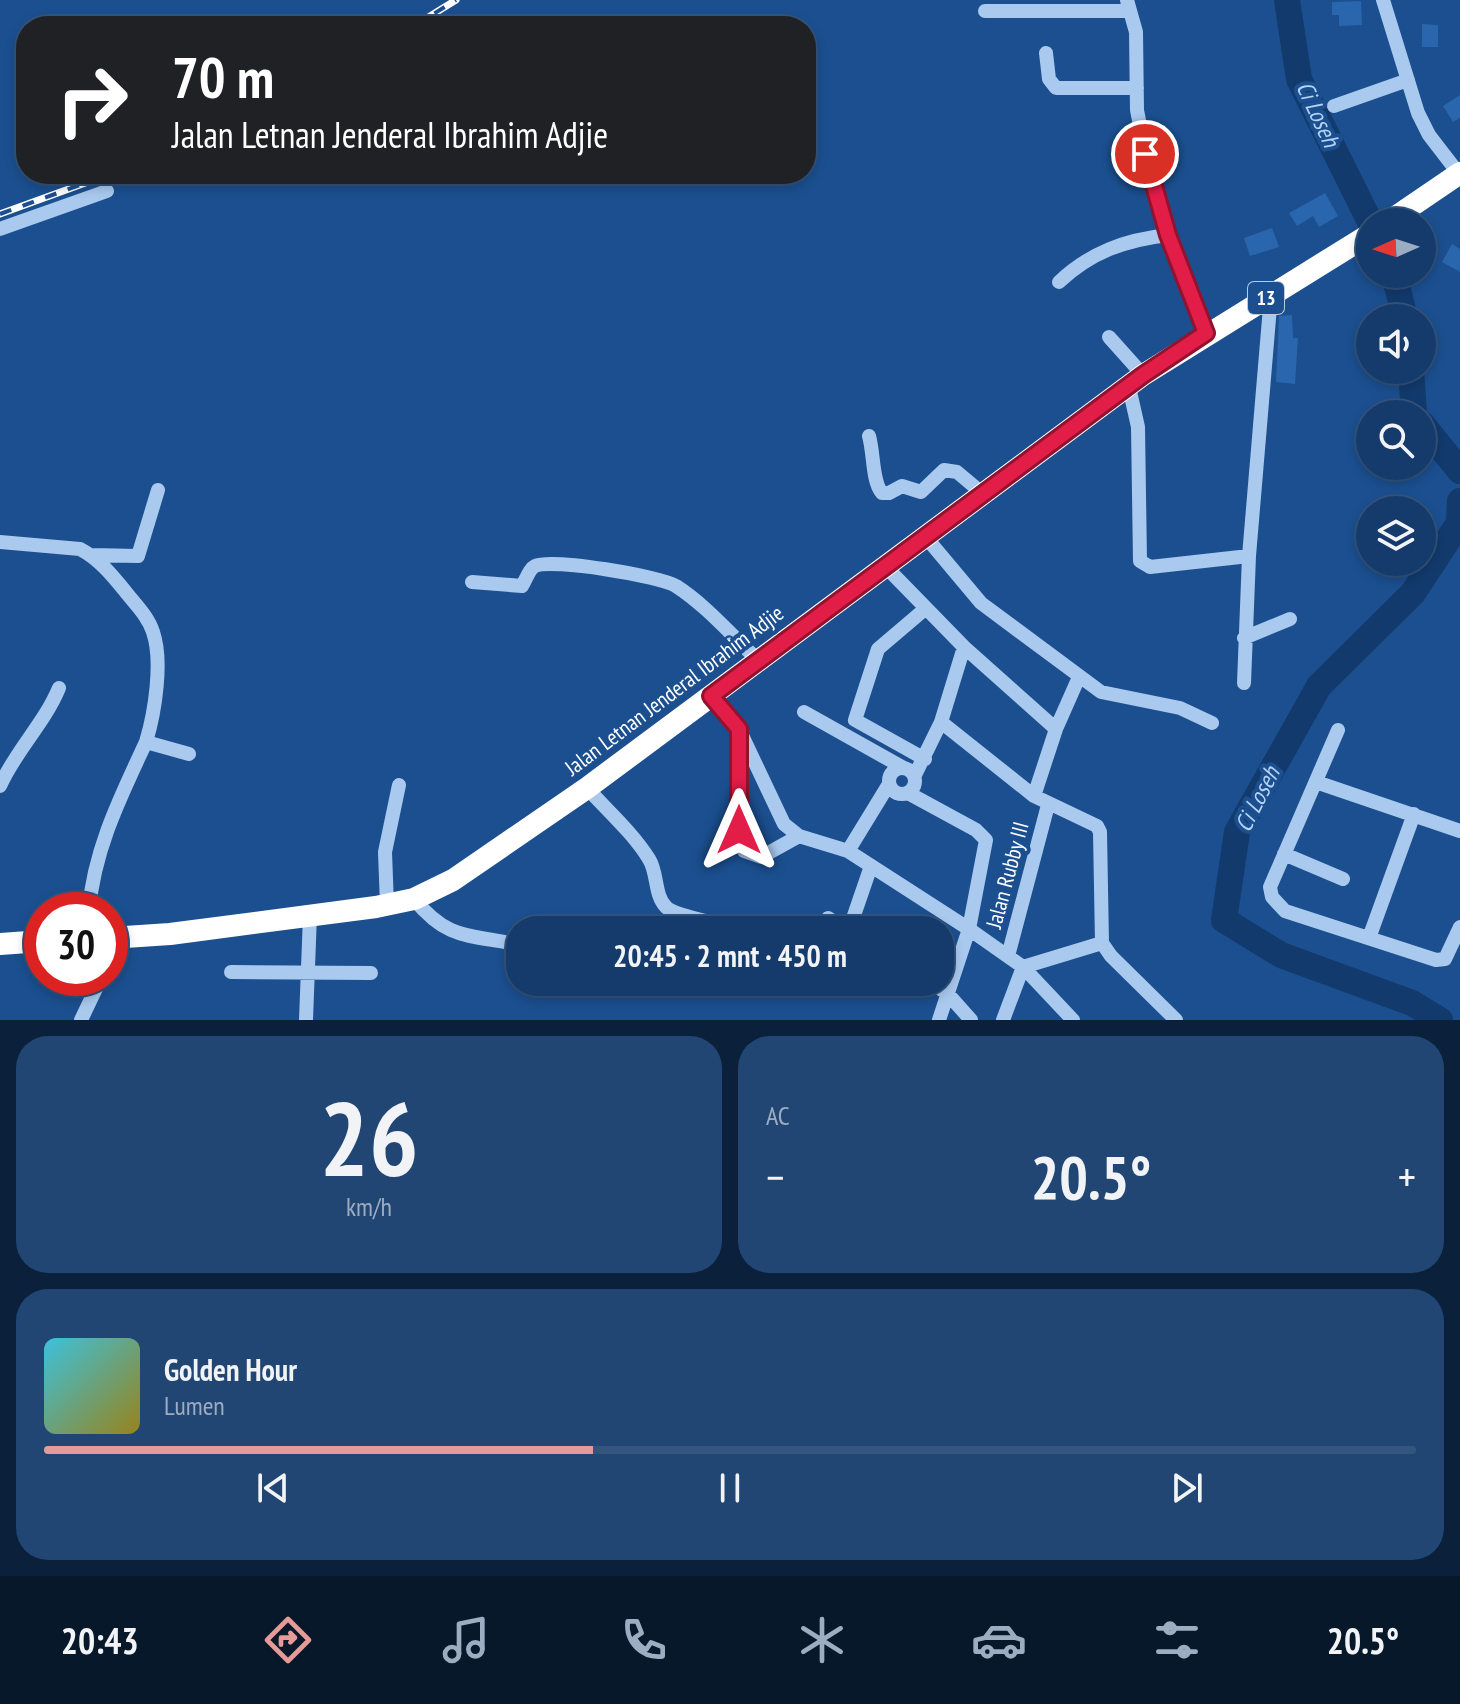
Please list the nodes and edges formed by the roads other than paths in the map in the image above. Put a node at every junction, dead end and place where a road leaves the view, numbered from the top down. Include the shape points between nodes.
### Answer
1 (1383, 0) edge
2 (1128, 6) edge
3 (985, 11) dead end
4 (1046, 53) dead end
5 (1408, 80) junction
6 (1137, 88) junction
7 (1334, 106) dead end
8 (1456, 177) edge
9 (107, 191) dead end
10 (1409, 208) edge
11 (0, 229) edge
12 (1168, 235) junction
13 (1356, 243) edge
14 (1059, 282) dead end
15 (1271, 295) junction
16 (1206, 333) junction
17 (1109, 337) dead end
18 (1136, 381) junction
19 (869, 436) dead end
20 (158, 490) dead end
21 (982, 493) junction
22 (924, 535) junction
23 (0, 542) edge
24 (91, 555) junction
25 (1249, 556) junction
26 (885, 566) junction
27 (472, 582) dead end
28 (925, 609) junction
29 (1290, 619) dead end
30 (1244, 638) junction
31 (964, 647) junction
32 (759, 661) junction
33 (1079, 677) junction
34 (1244, 683) dead end
35 (59, 688) dead end
36 (711, 696) junction
37 (804, 712) dead end
38 (855, 720) junction
39 (941, 722) junction
40 (1212, 723) dead end
41 (739, 729) junction
42 (1056, 729) junction
43 (1338, 730) dead end
44 (850, 737) junction
45 (146, 742) junction
46 (189, 754) dead end
47 (925, 759) junction
48 (909, 772) junction
49 (1316, 782) junction
50 (889, 784) junction
51 (399, 785) dead end
52 (0, 786) edge
53 (587, 788) junction
54 (908, 793) junction
55 (1034, 796) junction
56 (1048, 805) junction
57 (1414, 814) junction
58 (1460, 831) edge
59 (799, 836) junction
60 (848, 851) junction
61 (1284, 854) junction
62 (871, 866) junction
63 (1343, 879) dead end
64 (92, 892) edge
65 (414, 899) junction
66 (387, 905) junction
67 (310, 915) junction
68 (683, 916) edge
69 (853, 916) edge
70 (1460, 927) edge
71 (969, 929) junction
72 (1369, 938) junction
73 (128, 939) edge
74 (24, 942) edge
75 (506, 942) edge
76 (1102, 943) junction
77 (0, 944) edge
78 (1008, 956) junction
79 (1023, 967) junction
80 (231, 972) dead end
81 (371, 973) dead end
82 (954, 973) edge
83 (307, 974) junction
84 (92, 996) edge
85 (946, 996) edge
86 (950, 996) edge
87 (81, 1020) edge
88 (306, 1020) edge
89 (939, 1020) edge
90 (971, 1020) edge
91 (1003, 1020) edge
92 (1073, 1020) edge
93 (1176, 1020) edge

1 - 5 street
2 - 3 street
2 - 6 street via 1138,49
4 - 6 street via 1049,79 1056,88
5 - 7 street
5 - 8 street via 1418,113
6 - 12 street via 1139,131
8 - 10 highway
9 - 11 street
12 - 14 street via 1131,239 1101,252
12 - 16 street
13 - 15 highway, 13
15 - 16 highway, 13
15 - 25 street
16 - 18 highway, Jalan Letnan Jenderal Ibrahim Adjie / 13
17 - 18 street
18 - 21 highway, Jalan Letnan Jenderal Ibrahim Adjie / 13
18 - 25 street via 1140,561 1150,567
19 - 21 street via 875,482 882,493 902,486 921,492 944,470 957,472
20 - 24 street via 138,556
21 - 22 highway, Jalan Letnan Jenderal Ibrahim Adjie / 13
22 - 26 highway, Jalan Letnan Jenderal Ibrahim Adjie / 13
22 - 33 street via 981,603
23 - 24 street via 42,543
24 - 45 street via 149,621 154,634 154,713
25 - 30 street
26 - 28 street
26 - 32 highway, Jalan Letnan Jenderal Ibrahim Adjie / 13
27 - 32 street via 522,586 531,568 539,565 663,580 700,604
28 - 31 street
28 - 38 street via 878,649
29 - 30 street
30 - 34 street
31 - 39 street
31 - 42 street
32 - 36 highway, Jalan Letnan Jenderal Ibrahim Adjie / 13
33 - 40 street via 1101,692 1180,708
33 - 42 street
35 - 52 street
36 - 41 street
36 - 53 highway, Jalan Letnan Jenderal Ibrahim Adjie / 13
37 - 44 street
38 - 44 street
38 - 47 street
39 - 47 street
39 - 55 street
41 - 59 street via 784,824
41 - 59 street via 739,830 744,851 761,857
42 - 55 street
43 - 49 street
44 - 48 street
45 - 46 street
45 - 64 street via 110,821
47 - 48 street
48 - 50 street via 892,772
48 - 54 street via 915,785
49 - 57 street
49 - 61 street
50 - 54 street via 898,794
50 - 60 street
51 - 66 street via 385,852
53 - 65 highway, Jalan Letnan Jenderal Ibrahim Adjie / 13 via 453,880
53 - 68 street via 649,858 667,908
54 - 71 street via 986,840
55 - 56 street
56 - 76 street via 1091,822 1100,832
56 - 78 street, Jalan Rubby III
57 - 58 street
57 - 72 street
59 - 60 street
60 - 62 street
61 - 63 street
61 - 72 street via 1270,887 1276,904
62 - 69 street
62 - 71 street
65 - 66 highway, Jalan Letnan Jenderal Ibrahim Adjie / 13
65 - 75 street via 449,931
66 - 67 highway, Jalan Letnan Jenderal Ibrahim Adjie / 13
67 - 73 highway, Jalan Letnan Jenderal Ibrahim Adjie / 13
67 - 83 street
70 - 72 street via 1445,959
71 - 78 street
71 - 82 street
74 - 77 highway
76 - 79 street
76 - 93 street
78 - 79 street
79 - 91 street
79 - 92 street
80 - 83 street
81 - 83 street
83 - 88 street
84 - 87 street
85 - 89 street
86 - 90 street

